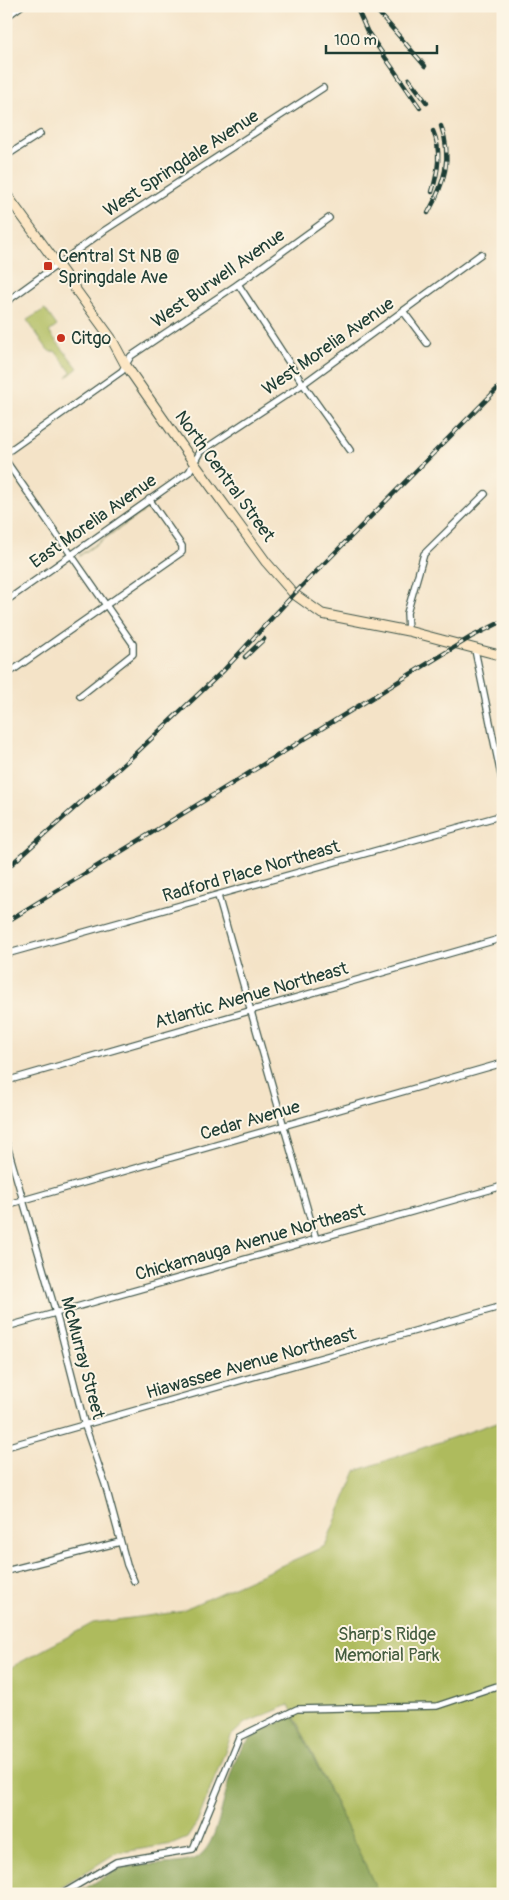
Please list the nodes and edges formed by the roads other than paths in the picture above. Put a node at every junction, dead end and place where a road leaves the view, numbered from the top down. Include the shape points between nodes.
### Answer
1 (21, 6) edge
2 (6, 17) edge
3 (323, 88) dead end
4 (40, 134) dead end
5 (6, 156) edge
6 (6, 194) edge
7 (329, 218) dead end
8 (481, 254) dead end
9 (58, 266) junction
10 (238, 284) junction
11 (6, 302) edge
12 (403, 311) junction
13 (428, 343) dead end
14 (126, 364) junction
15 (303, 384) junction
16 (350, 450) dead end
17 (6, 453) edge
18 (6, 461) edge
19 (194, 463) junction
20 (485, 494) dead end
21 (149, 499) junction
22 (71, 556) junction
23 (6, 601) edge
24 (107, 605) junction
25 (408, 631) junction
26 (475, 650) junction
27 (503, 656) edge
28 (6, 675) edge
29 (80, 696) dead end
30 (503, 785) edge
31 (503, 814) edge
32 (218, 896) junction
33 (503, 938) edge
34 (6, 954) edge
35 (251, 1011) junction
36 (503, 1063) edge
37 (6, 1081) edge
38 (283, 1126) junction
39 (6, 1142) edge
40 (503, 1186) edge
41 (23, 1200) junction
42 (6, 1205) edge
43 (316, 1239) junction
44 (503, 1306) edge
45 (56, 1313) junction
46 (6, 1326) edge
47 (85, 1426) junction
48 (6, 1447) edge
49 (120, 1542) junction
50 (6, 1571) edge
51 (134, 1581) dead end
52 (503, 1684) edge
53 (62, 1894) edge

1 - 2 street
3 - 9 street, West Springdale Avenue via 105,230
4 - 5 street
6 - 9 main road, North Central Street
7 - 10 street, West Burwell Avenue
8 - 12 street, West Morelia Avenue
9 - 11 street, West Springdale Avenue
9 - 14 main road, North Central Street
10 - 14 street, West Burwell Avenue via 131,356
10 - 15 street
12 - 13 street
12 - 15 street, West Morelia Avenue
14 - 17 street, West Burwell Avenue via 122,371
14 - 19 main road, North Central Street
15 - 16 street
15 - 19 street, West Morelia Avenue via 200,452
18 - 22 street
19 - 21 street, East Morelia Avenue via 189,472
19 - 25 main road, North Central Street via 266,562 294,594 322,614
20 - 25 street via 424,554 407,613
21 - 22 street, East Morelia Avenue
21 - 24 street via 182,550
22 - 23 street, East Morelia Avenue
22 - 24 street
24 - 28 street
24 - 29 street via 133,644 133,654
25 - 26 main road, North Central Street
26 - 27 main road, North Central Street
26 - 30 street
31 - 32 street, Radford Place Northeast
32 - 34 street, Radford Place Northeast
32 - 35 street
33 - 35 street, Atlantic Avenue Northeast
35 - 37 street, Atlantic Avenue Northeast
35 - 38 street
36 - 38 street, Cedar Avenue
38 - 41 street, Cedar Avenue
38 - 43 street
39 - 41 street, McMurray Street
40 - 43 street, Chickamauga Avenue Northeast
41 - 42 street, Cedar Avenue
41 - 45 street, McMurray Street
43 - 45 street, Chickamauga Avenue Northeast
44 - 47 street, Hiawassee Avenue Northeast
45 - 46 street, Chickamauga Avenue Northeast
45 - 47 street, McMurray Street
47 - 48 street, Hiawassee Avenue Northeast
47 - 49 street, McMurray Street
49 - 50 street
49 - 51 street, McMurray Street
52 - 53 street via 437,1706 297,1709 239,1737 193,1849 116,1862

